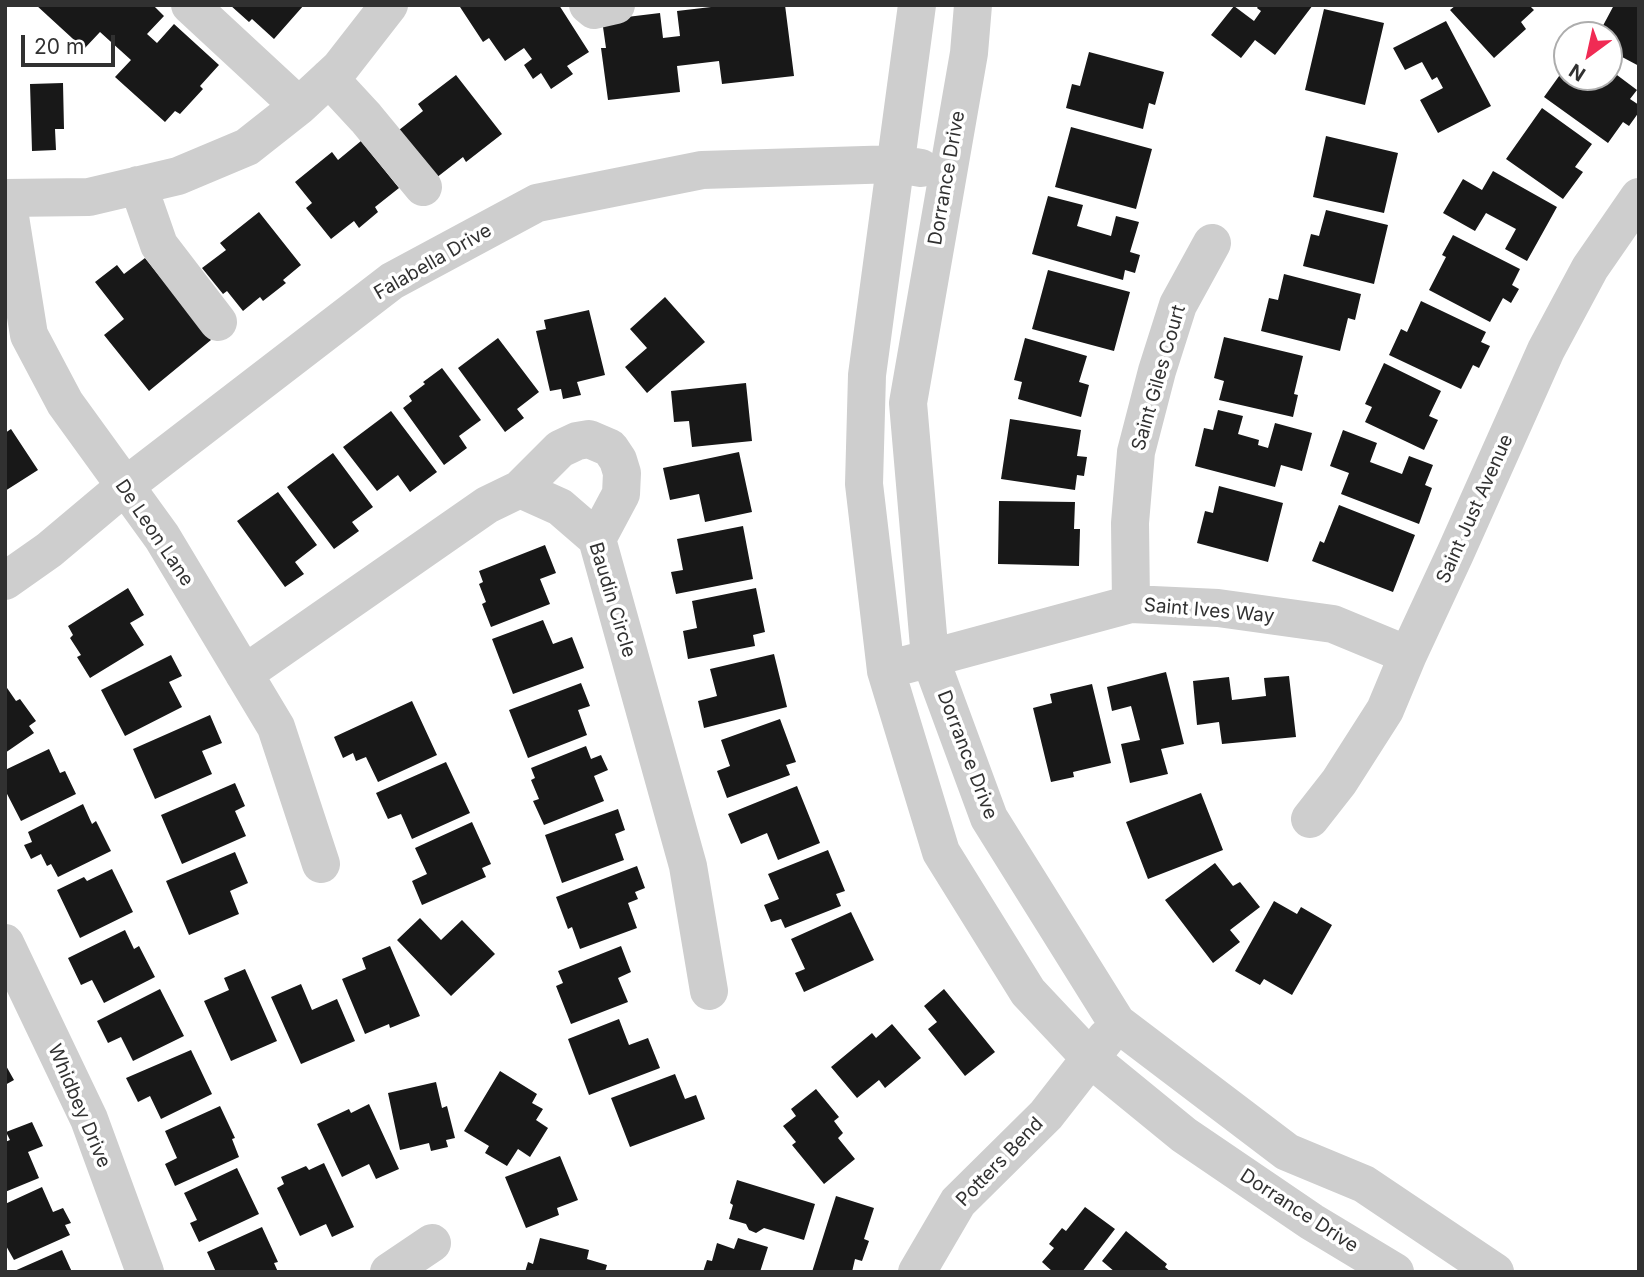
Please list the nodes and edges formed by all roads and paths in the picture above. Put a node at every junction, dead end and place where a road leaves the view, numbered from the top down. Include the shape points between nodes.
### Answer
1 (190, 5) edge
2 (389, 5) edge
3 (588, 5) edge
4 (616, 5) edge
5 (917, 5) edge
6 (973, 5) edge
7 (329, 78) junction
8 (299, 106) junction
9 (897, 164) junction
10 (947, 173) junction
11 (138, 185) junction
12 (423, 187) dead end
13 (1639, 197) edge
14 (6, 198) edge
15 (1212, 243) dead end
16 (218, 323) dead end
17 (124, 487) junction
18 (520, 489) junction
19 (597, 539) junction
20 (5, 581) edge
21 (1131, 604) junction
22 (1408, 655) junction
23 (930, 658) junction
24 (886, 671) junction
25 (244, 674) junction
26 (1310, 819) dead end
27 (321, 864) dead end
28 (5, 943) edge
29 (709, 991) dead end
30 (1117, 1023) junction
31 (1091, 1059) junction
32 (432, 1243) dead end
33 (145, 1272) edge
34 (389, 1272) edge
35 (917, 1272) edge
36 (1395, 1272) edge
37 (1495, 1272) edge

1 - 8 street
2 - 7 street
3 - 4 street via 594,10
5 - 9 street, Dorrance Drive
6 - 10 street, Dorrance Drive via 970,53
7 - 8 street
7 - 12 street
8 - 11 street via 247,147 178,176
9 - 10 street, Falabella Drive
9 - 17 street, Falabella Drive via 702,170 537,203 392,281
9 - 24 street, Dorrance Drive via 867,375 864,484
10 - 23 street, Dorrance Drive via 908,402
11 - 14 street via 89,197
11 - 16 street via 159,245
13 - 22 street, Saint Just Avenue via 1590,268 1546,350
14 - 17 street, De Leon Lane via 29,335 65,403
15 - 21 street, Saint Giles Court via 1178,305 1136,452 1130,523
17 - 20 street, Falabella Drive via 49,551
17 - 25 street, De Leon Lane via 162,537
18 - 19 street, Baudin Circle via 560,507
18 - 19 street via 553,455 577,441 589,439 610,448 622,473 621,494
18 - 25 street via 486,505
19 - 29 street, Baudin Circle via 688,866
21 - 22 street, Saint Ives Way via 1218,607 1333,624
21 - 23 street, Saint Ives Way
22 - 26 street, Saint Just Avenue via 1385,710
23 - 24 street, Saint Ives Way
23 - 30 street, Dorrance Drive via 989,818
24 - 31 street, Dorrance Drive via 941,852 1028,992
25 - 27 street, De Leon Lane via 276,727
28 - 33 street, Whidbey Drive via 89,1119
30 - 31 street, Potters Bend
30 - 37 street, Dorrance Drive via 1287,1152 1364,1184
31 - 35 street, Potters Bend via 1046,1115 958,1202
31 - 36 street, Dorrance Drive via 1184,1135
32 - 34 street

